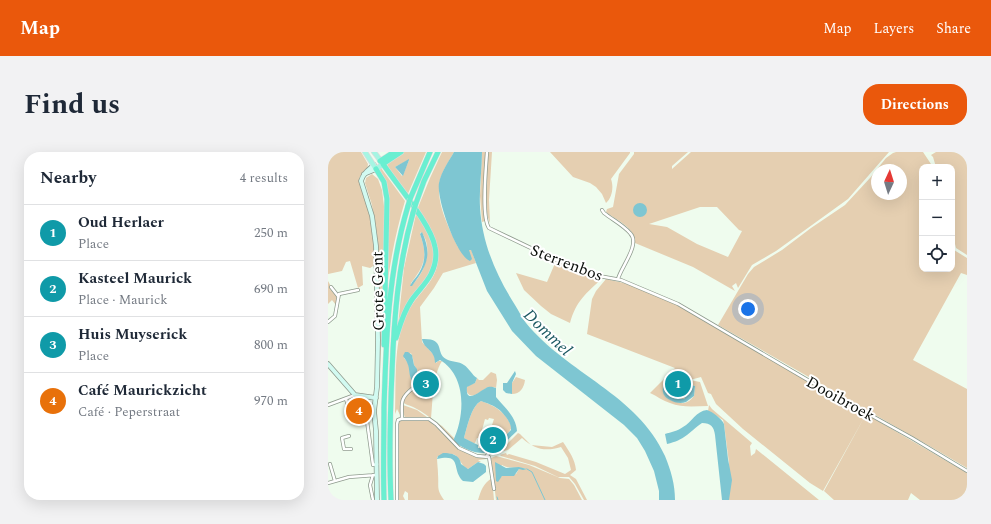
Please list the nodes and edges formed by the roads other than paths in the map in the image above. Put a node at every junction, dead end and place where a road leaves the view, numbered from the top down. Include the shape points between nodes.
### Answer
1 (365, 152) edge
2 (374, 152) edge
3 (394, 152) edge
4 (401, 152) edge
5 (430, 152) edge
6 (438, 152) edge
7 (487, 152) edge
8 (382, 163) junction
9 (375, 167) junction
10 (602, 210) dead end
11 (618, 280) junction
12 (331, 287) dead end
13 (358, 290) dead end
14 (338, 296) junction
15 (328, 322) edge
16 (716, 326) joint
17 (393, 346) junction
18 (328, 364) edge
19 (385, 386) junction
20 (422, 387) dead end
21 (355, 395) junction
22 (376, 398) junction
23 (346, 399) junction
24 (328, 405) edge
25 (401, 419) junction
26 (367, 423) junction
27 (375, 424) junction
28 (349, 436) dead end
29 (351, 449) dead end
30 (489, 450) dead end
31 (486, 457) junction
32 (330, 464) dead end
33 (375, 465) junction
34 (967, 471) edge
35 (375, 475) junction
36 (335, 481) junction
37 (328, 483) edge
38 (494, 490) dead end
39 (373, 500) edge
40 (377, 500) edge
41 (384, 500) edge
42 (391, 500) edge
43 (397, 500) edge

1 - 9 main road
2 - 8 main road
3 - 8 highway
4 - 8 highway
5 - 19 highway, bridge via 410,199 399,238 391,284
6 - 17 highway, bridge via 424,181 406,240 399,274
7 - 11 street, Sterrenbos via 485,194 486,222 489,228 556,260 599,276
8 - 9 main road
8 - 17 highway via 425,224 433,238 436,254 431,274 405,311
9 - 19 highway via 384,182 387,199 383,331
9 - 22 street, Grote Gent via 364,174 361,184 372,216 376,246
10 - 11 street via 634,239
11 - 16 street, Sterrenbos via 669,299
12 - 14 street
13 - 14 street
14 - 15 street via 335,316
16 - 34 street, Dooibroek
17 - 42 highway
18 - 21 street
19 - 41 highway
20 - 25 street via 413,388 403,399
21 - 22 street
21 - 23 street
22 - 27 street, Grote Gent
23 - 24 street
23 - 26 street via 353,421
25 - 31 street via 429,419 456,446
25 - 43 street via 397,424
26 - 27 street
26 - 33 street
27 - 33 street, Grote Gent
28 - 29 street via 342,438 344,449
30 - 31 street
31 - 38 street via 489,457
32 - 36 street
33 - 35 street, Grote Gent
35 - 36 street
35 - 39 street via 370,485
35 - 40 street, Grote Gent
36 - 37 street

